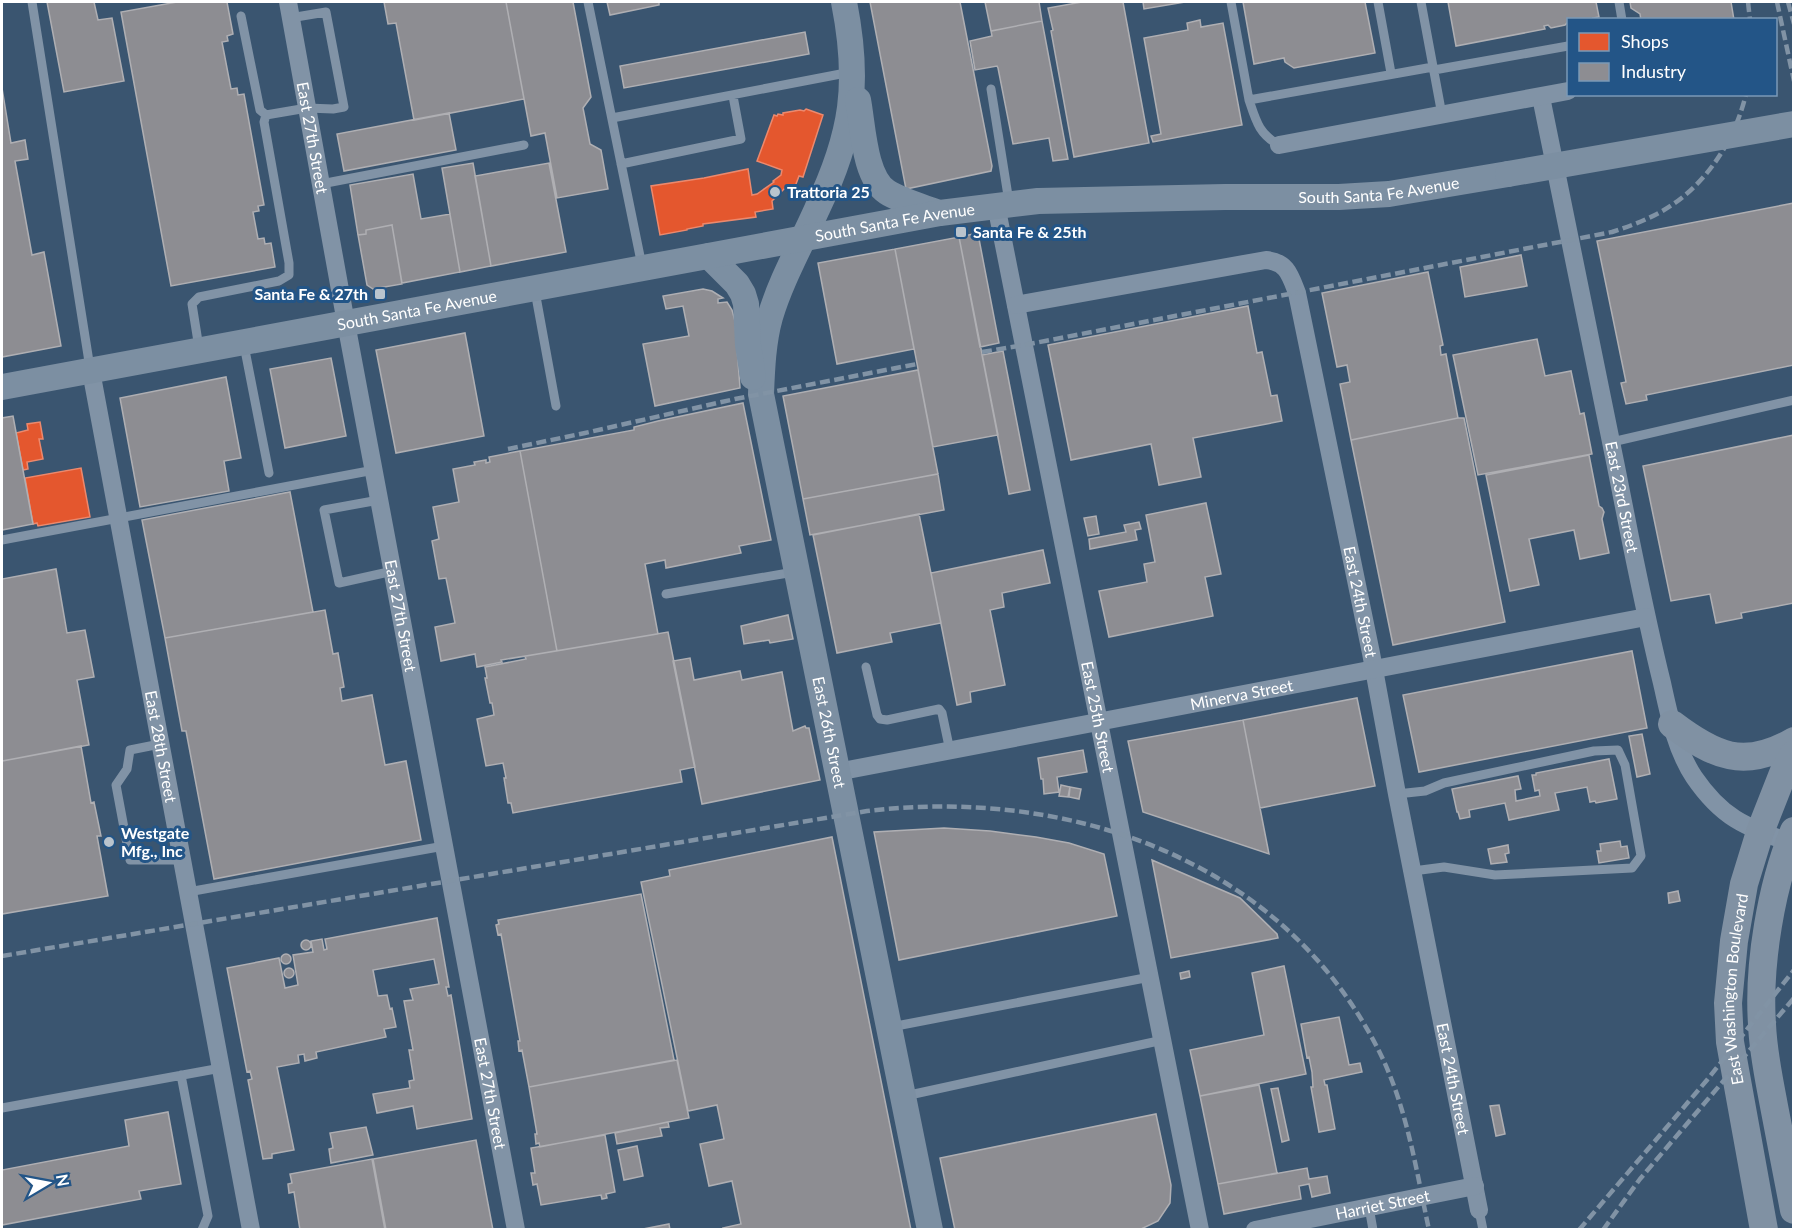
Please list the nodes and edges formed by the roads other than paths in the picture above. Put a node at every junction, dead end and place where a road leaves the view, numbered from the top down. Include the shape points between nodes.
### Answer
1 (32, 2) edge
2 (588, 2) edge
3 (844, 2) edge
4 (1231, 2) edge
5 (1378, 2) edge
6 (1421, 2) edge
7 (1619, 2) edge
8 (289, 10) edge
9 (241, 16) dead end
10 (1623, 18) edge
11 (1567, 46) edge
12 (1434, 68) junction
13 (854, 71) junction
14 (1391, 73) junction
15 (991, 89) dead end
16 (1567, 91) edge
17 (733, 96) junction
18 (1541, 97) junction
19 (1249, 100) junction
20 (308, 108) junction
21 (266, 115) junction
22 (1442, 115) junction
23 (612, 118) junction
24 (1794, 124) edge
25 (524, 145) dead end
26 (1279, 145) joint
27 (621, 164) junction
28 (321, 184) junction
29 (1003, 205) junction
30 (940, 213) junction
31 (803, 239) junction
32 (709, 256) junction
33 (642, 269) junction
34 (535, 288) junction
35 (1016, 305) junction
36 (346, 323) junction
37 (244, 342) junction
38 (199, 351) junction
39 (91, 371) junction
40 (2, 387) edge
41 (1794, 400) edge
42 (556, 406) dead end
43 (766, 425) junction
44 (1612, 442) junction
45 (374, 470) junction
46 (269, 473) dead end
47 (379, 500) junction
48 (117, 518) junction
49 (2, 540) edge
50 (393, 571) junction
51 (796, 572) junction
52 (666, 594) dead end
53 (1646, 617) junction
54 (866, 668) dead end
55 (1374, 669) junction
56 (1099, 722) junction
57 (1672, 724) junction
58 (1794, 741) edge
59 (160, 744) junction
60 (950, 751) junction
61 (1794, 754) edge
62 (837, 772) junction
63 (1397, 794) junction
64 (1760, 832) junction
65 (1791, 837) edge
66 (444, 846) junction
67 (182, 860) junction
68 (1413, 871) junction
69 (188, 892) junction
70 (1150, 977) junction
71 (889, 1027) junction
72 (1163, 1040) junction
73 (220, 1068) junction
74 (181, 1074) junction
75 (903, 1097) junction
76 (2, 1108) edge
77 (1475, 1186) junction
78 (1369, 1207) junction
79 (1479, 1210) joint
80 (1794, 1210) edge
81 (202, 1230) edge
82 (251, 1230) edge
83 (516, 1230) edge
84 (930, 1230) edge
85 (1200, 1230) edge
86 (1255, 1230) edge
87 (1373, 1230) edge
88 (1483, 1230) edge
89 (1764, 1230) edge

1 - 39 lane
2 - 23 lane
3 - 13 main road
4 - 19 lane
5 - 14 lane
6 - 12 lane
7 - 10 lane
8 - 20 street, East 27th Street
8 - 20 lane via 326,12 344,107
9 - 21 lane via 260,110
11 - 12 lane
12 - 14 lane
12 - 22 lane
13 - 17 lane
13 - 30 main road via 875,181 890,194
13 - 31 main road via 839,158
14 - 19 lane
15 - 29 lane
16 - 18 street
17 - 23 lane
17 - 27 lane via 741,139
18 - 22 street
18 - 44 street, East 23rd Street
19 - 26 lane via 1259,128
20 - 21 lane
20 - 28 street, East 27th Street
21 - 38 lane via 264,123 288,275 279,281 199,297 192,304
22 - 26 street
23 - 27 lane
24 - 29 main road, South Santa Fe Avenue, bridge via 1389,194 1076,199
25 - 28 lane
27 - 33 lane
28 - 36 street, East 27th Street
29 - 30 main road, South Santa Fe Avenue
29 - 35 street, East 25th Street
30 - 31 main road, South Santa Fe Avenue
31 - 32 main road, South Santa Fe Avenue
31 - 43 main road, East 26th Street via 769,320 761,394
32 - 33 main road, South Santa Fe Avenue
32 - 43 main road via 743,294 752,370
33 - 34 main road, South Santa Fe Avenue
34 - 36 main road, South Santa Fe Avenue
34 - 42 lane
35 - 55 street, East 24th Street via 1266,260 1282,264 1297,292
35 - 56 street, East 25th Street
36 - 37 main road, South Santa Fe Avenue
36 - 45 street, East 27th Street
37 - 38 main road, South Santa Fe Avenue
37 - 46 lane
38 - 39 main road, South Santa Fe Avenue
39 - 40 main road, South Santa Fe Avenue
39 - 48 street, East 28th Street
41 - 44 lane
43 - 51 main road, East 26th Street
44 - 53 street, East 23rd Street
45 - 47 street, East 27th Street
45 - 48 lane
47 - 50 street, East 27th Street
47 - 50 lane via 324,510 326,521 339,583
48 - 49 lane
48 - 59 street, East 28th Street
50 - 66 street, East 27th Street
51 - 52 lane
51 - 62 main road, East 26th Street
53 - 55 street, Minerva Street
53 - 57 street, East 23rd Street
54 - 60 lane via 880,719 939,710
55 - 56 street, Minerva Street
55 - 63 street, East 24th Street
56 - 60 street, Minerva Street
56 - 70 street, East 25th Street
57 - 58 main road via 1713,751 1737,757 1758,756
57 - 64 street, East 23rd Street via 1693,776 1717,807
59 - 67 street, East 28th Street
59 - 67 lane via 130,750 127,769 116,785 130,860
60 - 62 street, Minerva Street
61 - 64 main road, East Washington Boulevard
62 - 71 main road, East 26th Street
63 - 68 street, East 24th Street
63 - 68 lane via 1425,791 1444,783 1594,751 1618,750 1625,765 1641,856 1632,868 1495,875 1444,867
64 - 65 street, East 23rd Street
64 - 89 main road, East Washington Boulevard via 1738,912 1728,1020
65 - 80 main road, East Washington Boulevard via 1766,941 1761,1023
66 - 69 lane
66 - 83 street, East 27th Street
67 - 69 street, East 28th Street
68 - 77 street, East 24th Street
69 - 73 street, East 28th Street
70 - 71 lane
70 - 72 street, East 25th Street
71 - 75 main road, East 26th Street
72 - 75 lane
72 - 85 street, East 25th Street
73 - 74 lane
73 - 82 street, East 28th Street
74 - 76 lane
74 - 81 lane via 208,1216
75 - 84 main road, East 26th Street
77 - 78 street, Harriet Street
77 - 79 street, East 24th Street
78 - 86 street, Harriet Street
78 - 87 lane
79 - 88 lane

